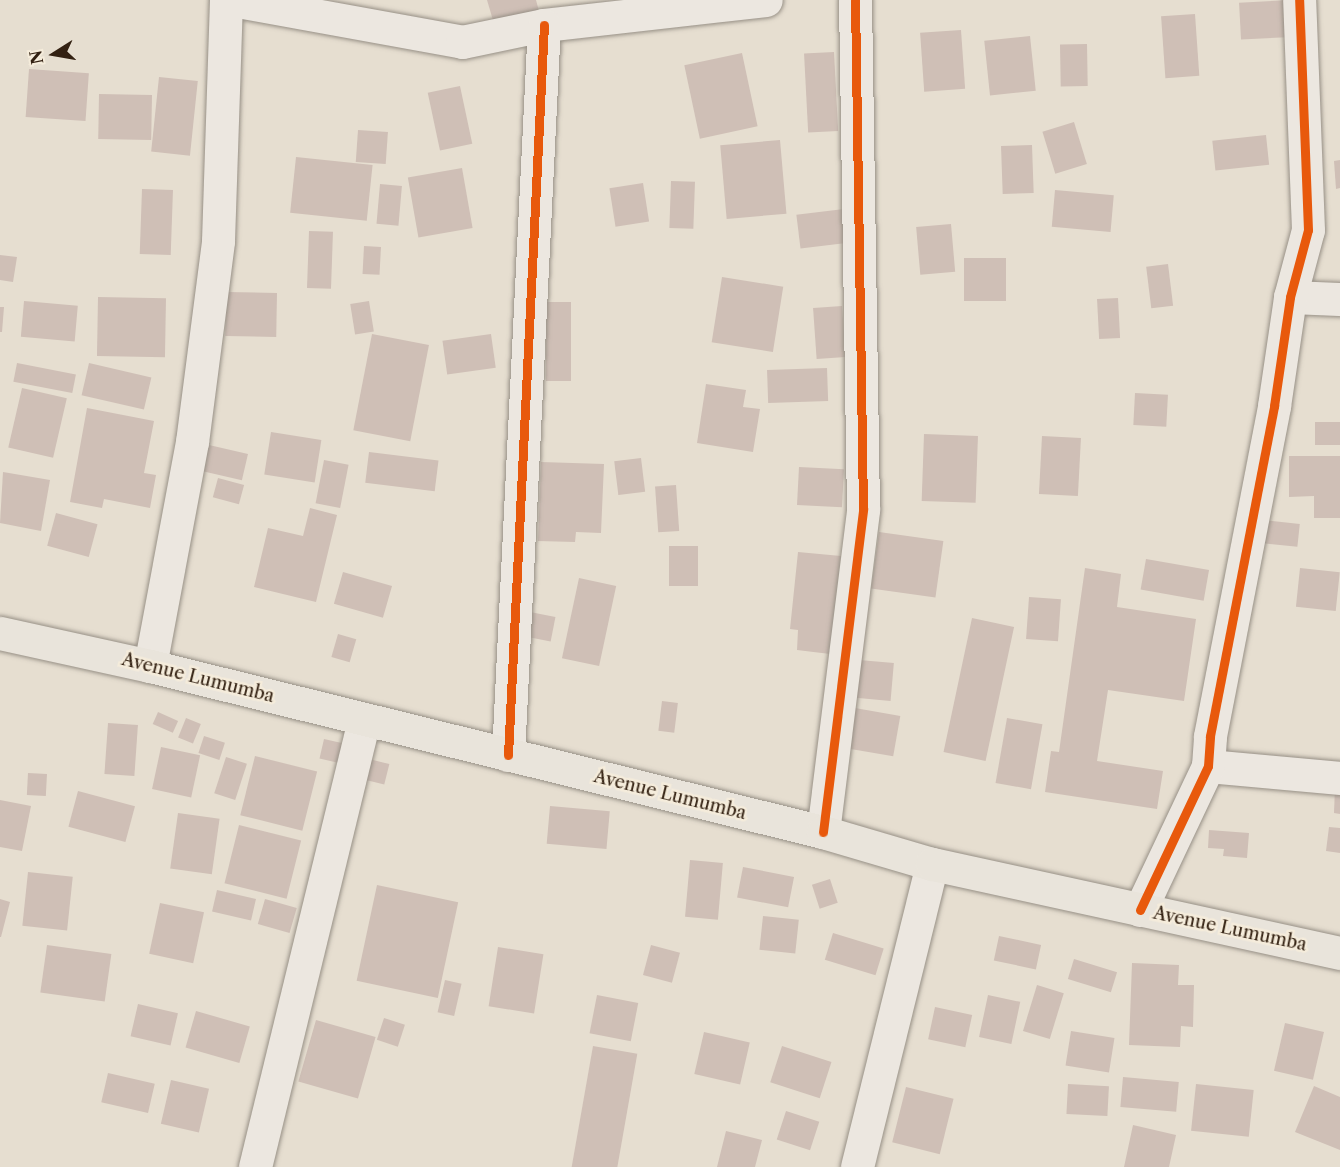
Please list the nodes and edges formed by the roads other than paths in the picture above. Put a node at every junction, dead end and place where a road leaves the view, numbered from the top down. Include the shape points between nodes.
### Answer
1 (226, 0) edge
2 (232, 0) edge
3 (766, 0) edge
4 (855, 0) edge
5 (1299, 0) edge
6 (544, 25) junction
7 (1290, 297) junction
8 (1340, 299) edge
9 (0, 633) edge
10 (150, 666) junction
11 (364, 719) junction
12 (508, 755) junction
13 (1208, 766) junction
14 (1340, 778) edge
15 (823, 832) junction
16 (932, 864) junction
17 (1140, 910) junction
18 (1340, 953) edge
19 (255, 1167) edge
20 (857, 1167) edge

1 - 10 street via 218,241 192,442
2 - 6 street via 462,42
3 - 6 street
4 - 15 street via 863,509
5 - 7 street via 1308,230
6 - 12 street
7 - 8 street
7 - 13 street via 1274,406 1210,736
9 - 10 main road, Avenue Lumumba
10 - 11 main road, Avenue Lumumba
11 - 12 main road, Avenue Lumumba
11 - 19 street
12 - 15 main road, Avenue Lumumba
13 - 14 street
13 - 17 street
15 - 16 main road, Avenue Lumumba
16 - 17 main road, Avenue Lumumba
16 - 20 street
17 - 18 main road, Avenue Lumumba

